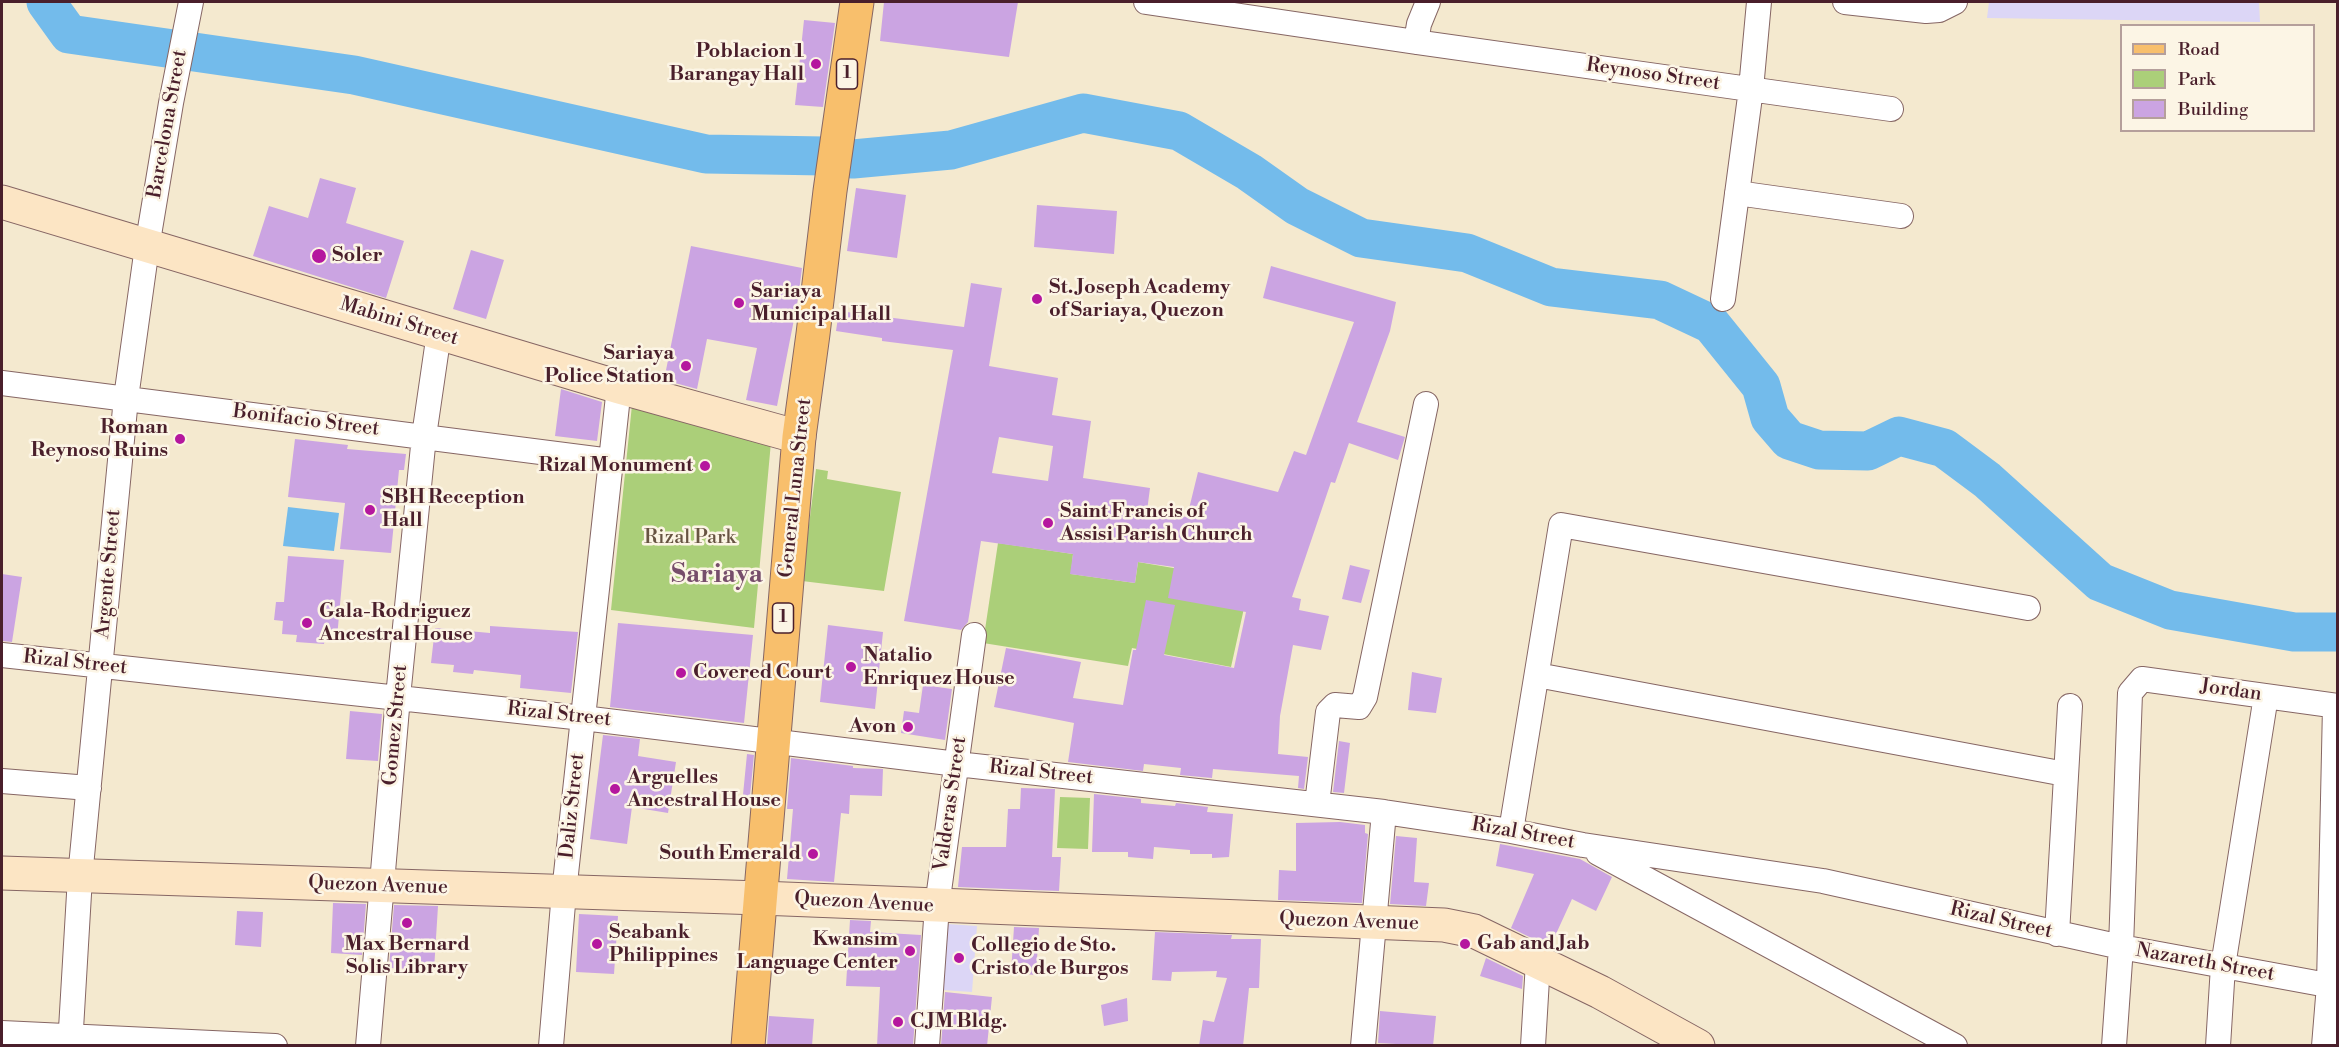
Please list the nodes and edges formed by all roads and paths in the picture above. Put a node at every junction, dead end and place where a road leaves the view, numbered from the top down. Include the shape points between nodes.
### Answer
1 (191, 2) edge
2 (857, 2) edge
3 (1146, 2) edge
4 (1428, 2) edge
5 (1759, 2) edge
6 (1845, 2) edge
7 (1955, 2) edge
8 (1416, 42) junction
9 (1751, 89) junction
10 (1891, 109) dead end
11 (1737, 192) junction
12 (2, 202) edge
13 (1902, 216) dead end
14 (147, 247) junction
15 (1723, 299) dead end
16 (439, 333) junction
17 (2, 383) edge
18 (619, 387) junction
19 (126, 398) junction
20 (1426, 404) dead end
21 (424, 436) junction
22 (799, 436) junction
23 (611, 461) junction
24 (2028, 608) dead end
25 (974, 635) dead end
26 (2, 655) edge
27 (100, 665) junction
28 (1537, 675) junction
29 (2266, 696) junction
30 (398, 698) junction
31 (2070, 706) dead end
32 (2336, 706) edge
33 (583, 718) junction
34 (772, 741) junction
35 (957, 764) junction
36 (2066, 774) junction
37 (2, 781) edge
38 (89, 788) junction
39 (1317, 804) junction
40 (1384, 812) junction
41 (1511, 831) junction
42 (1583, 845) junction
43 (2, 873) edge
44 (80, 877) junction
45 (381, 887) junction
46 (564, 892) junction
47 (760, 898) junction
48 (937, 906) junction
49 (1374, 923) junction
50 (2065, 935) junction
51 (2121, 947) junction
52 (1538, 962) junction
53 (2223, 966) junction
54 (2333, 986) edge
55 (2, 1033) edge
56 (70, 1041) edge
57 (275, 1046) edge
58 (368, 1046) edge
59 (552, 1046) edge
60 (748, 1046) edge
61 (927, 1046) edge
62 (1363, 1046) edge
63 (1533, 1046) edge
64 (1698, 1046) edge
65 (1954, 1046) edge
66 (2114, 1046) edge
67 (2218, 1046) edge
68 (2324, 1046) edge

1 - 14 street, Barcelona Street
2 - 22 main road, General Luna Street / 1
3 - 8 street, Reynoso Street
4 - 8 street
5 - 9 street
6 - 7 street via 1926,11
8 - 9 street, Reynoso Street
9 - 10 street, Reynoso Street
9 - 11 street
11 - 13 street
11 - 15 street
12 - 14 street, Mabini Street
14 - 16 street, Mabini Street
14 - 19 street, Argente Street
16 - 18 street, Mabini Street
16 - 21 street, Gomez Street
17 - 19 street, Bonifacio Street
18 - 22 street, Mabini Street
18 - 23 street, Daliz Street
19 - 21 street, Bonifacio Street
19 - 27 street, Argente Street
20 - 39 street via 1365,697 1359,708 1335,705 1328,712
21 - 23 street, Bonifacio Street
21 - 30 street, Gomez Street
22 - 34 main road, General Luna Street / 1
23 - 33 street, Daliz Street
24 - 28 street via 1561,525
25 - 35 street, Valderas Street
26 - 27 street, Rizal Street
27 - 30 street, Rizal Street
27 - 38 street, Argente Street
28 - 36 street
28 - 41 street
29 - 32 street, Jordan
29 - 51 street, Jordan via 2142,679 2130,693
29 - 53 street
30 - 33 street, Rizal Street
30 - 45 street, Gomez Street
31 - 36 street
32 - 54 street
33 - 34 street, Rizal Street
33 - 46 street, Daliz Street
34 - 35 street, Rizal Street
34 - 47 main road, General Luna Street / 1
35 - 39 street, Rizal Street
35 - 48 street, Valderas Street
36 - 50 street
37 - 38 street
38 - 44 street, Argente Street
39 - 40 street, Rizal Street
40 - 41 street, Rizal Street
40 - 49 street
41 - 42 street, Rizal Street
42 - 50 street, Rizal Street via 1823,881
42 - 65 street
43 - 44 street, Quezon Avenue
44 - 45 street, Quezon Avenue
44 - 56 street, Argente Street
45 - 46 street, Quezon Avenue
45 - 58 street, Gomez Street
46 - 47 street, Quezon Avenue
46 - 59 street, Daliz Street
47 - 48 street, Quezon Avenue
47 - 60 main road, General Luna Street / 1
48 - 49 street, Quezon Avenue
48 - 61 street, Valderas Street
49 - 52 street, Quezon Avenue via 1444,925 1474,931
49 - 62 street
50 - 51 street, Nazareth Street
51 - 53 street, Nazareth Street
51 - 66 street
52 - 63 street
52 - 64 street, Quezon Avenue
53 - 54 street, Nazareth Street
53 - 67 street
54 - 68 street
55 - 56 street
56 - 57 street

